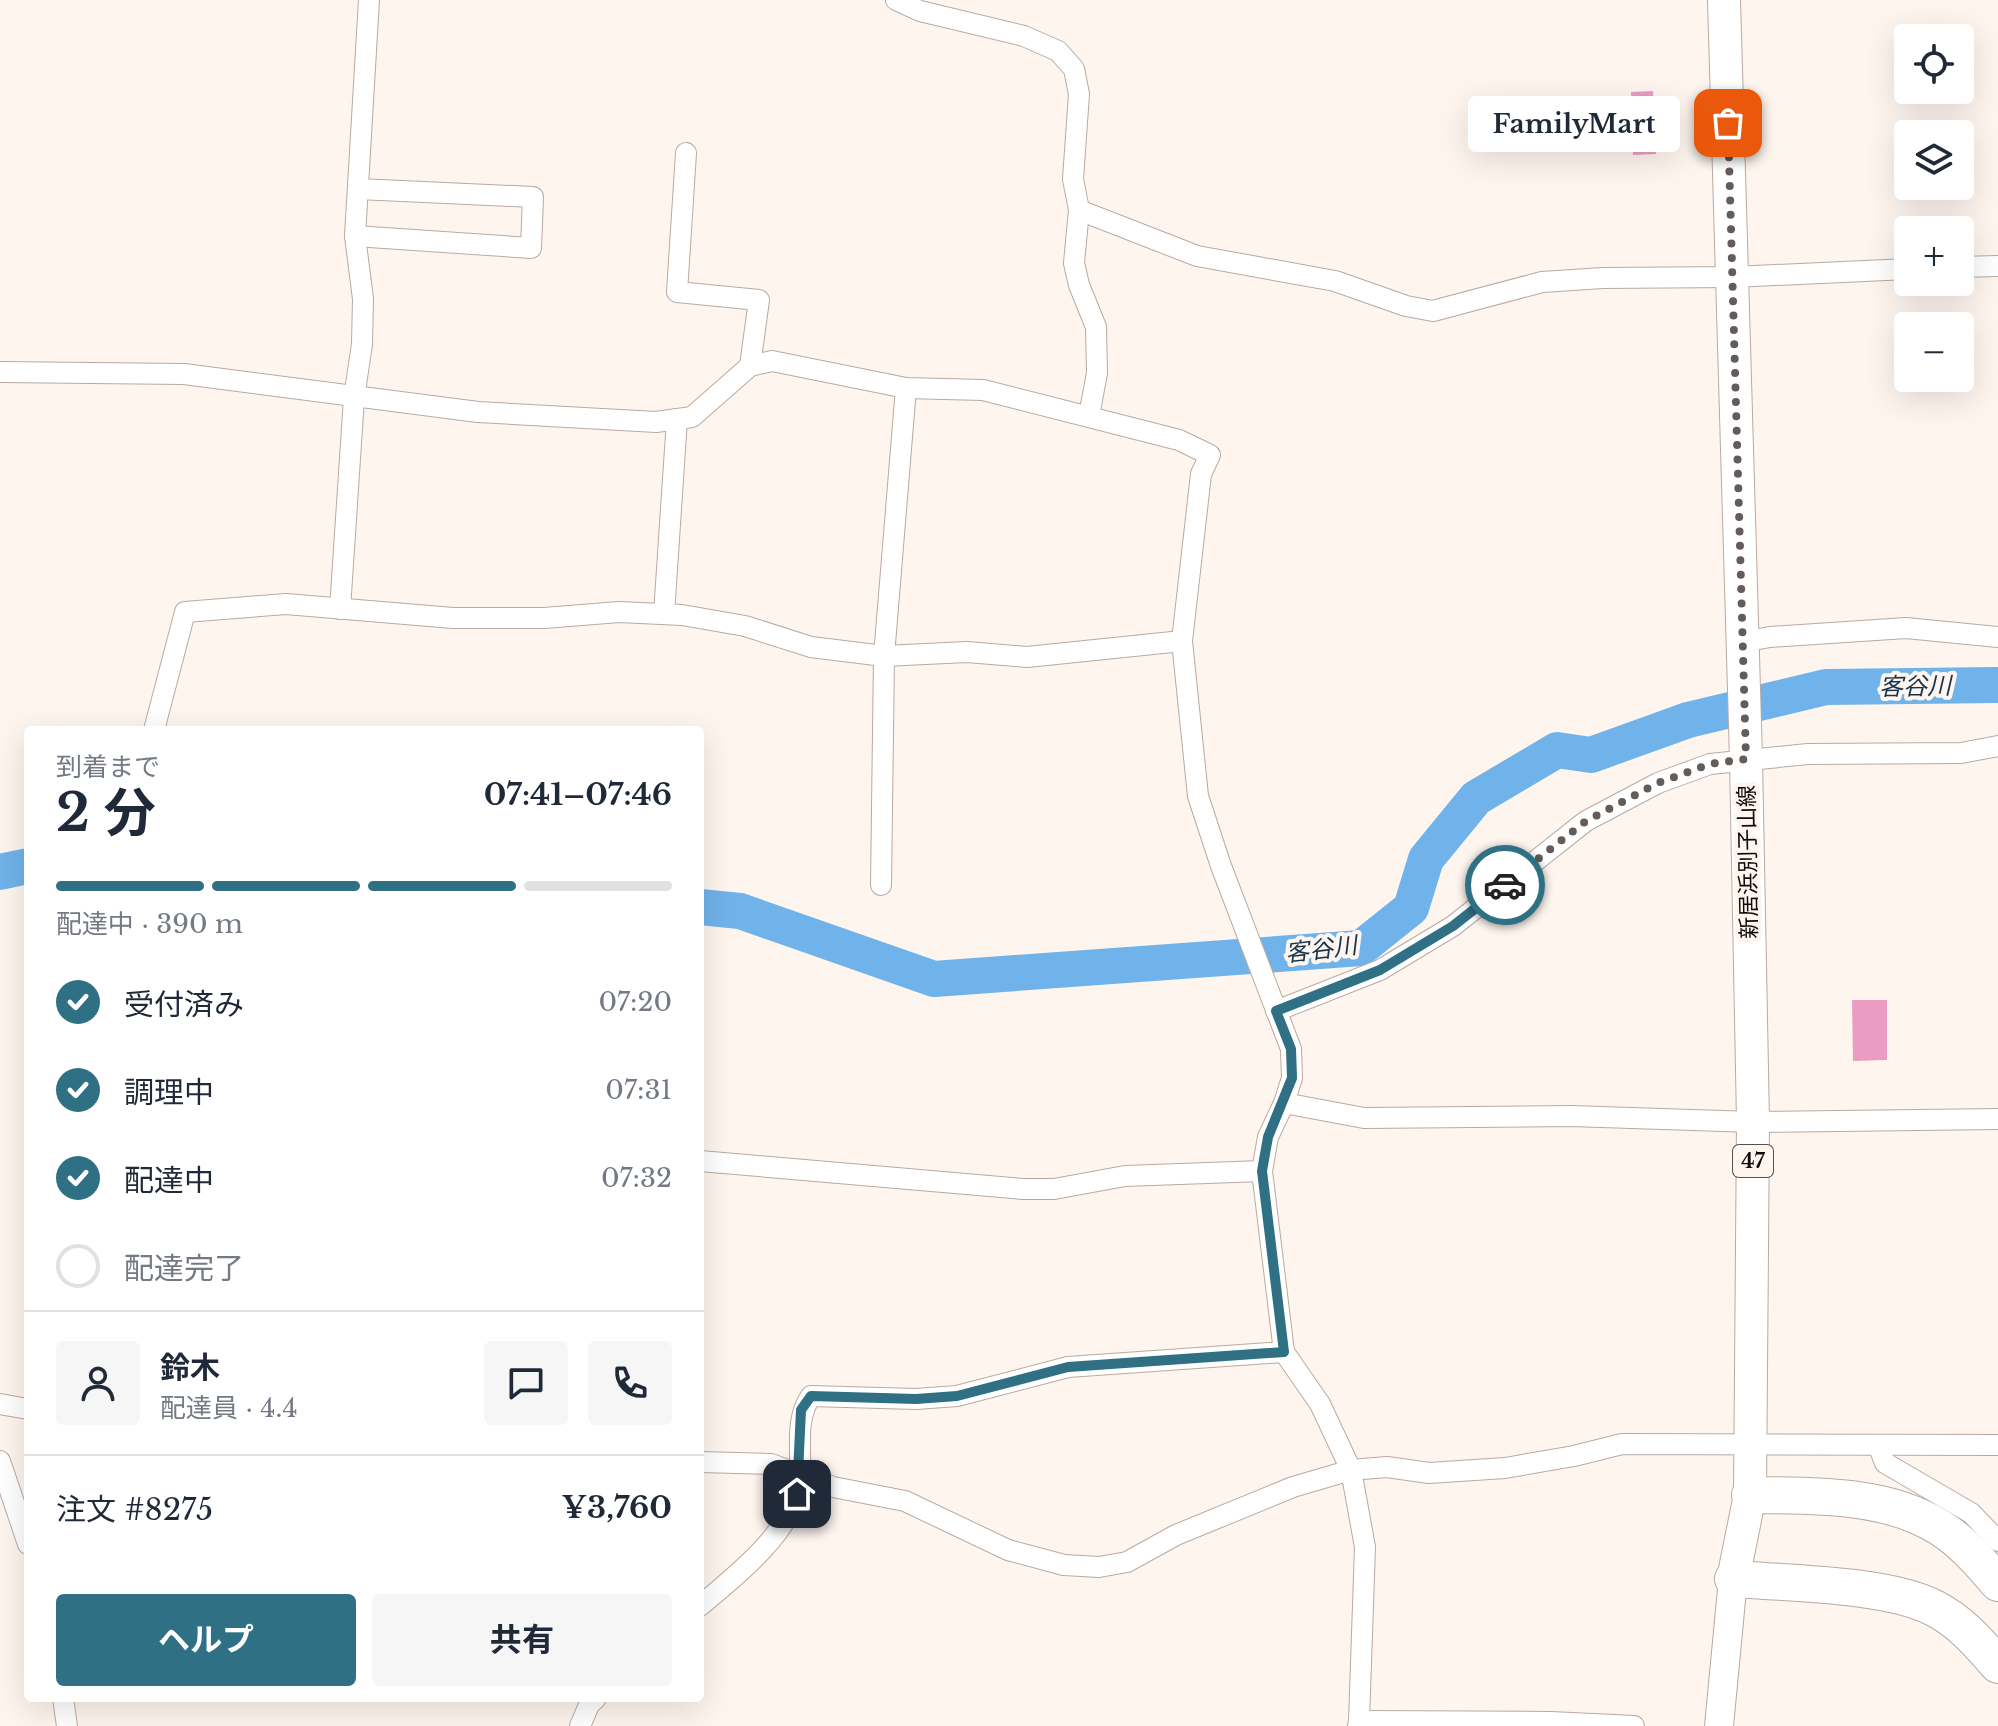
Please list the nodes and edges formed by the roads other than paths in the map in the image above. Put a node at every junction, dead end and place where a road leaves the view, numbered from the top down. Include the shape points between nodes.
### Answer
1 (360, 0) edge
2 (369, 0) edge
3 (896, 0) edge
4 (1724, 0) edge
5 (686, 153) dead end
6 (358, 189) junction
7 (1079, 210) junction
8 (355, 236) junction
9 (1998, 266) edge
10 (1974, 267) edge
11 (1894, 270) edge
12 (1732, 277) junction
13 (750, 366) junction
14 (0, 372) edge
15 (906, 388) junction
16 (354, 398) junction
17 (1089, 416) junction
18 (677, 419) junction
19 (340, 609) junction
20 (664, 614) junction
21 (1998, 637) edge
22 (1182, 641) junction
23 (1742, 648) junction
24 (884, 656) junction
25 (155, 726) edge
26 (1998, 746) edge
27 (1746, 750) junction
28 (881, 885) dead end
29 (1275, 1008) junction
30 (1284, 1103) junction
31 (1998, 1119) edge
32 (1753, 1122) junction
33 (704, 1161) edge
34 (1262, 1171) junction
35 (1284, 1352) junction
36 (0, 1404) edge
37 (24, 1408) edge
38 (1752, 1443) junction
39 (1878, 1445) junction
40 (1998, 1445) edge
41 (0, 1461) edge
42 (704, 1462) edge
43 (1351, 1470) junction
44 (799, 1475) junction
45 (1750, 1495) junction
46 (24, 1532) edge
47 (1998, 1541) edge
48 (1733, 1579) junction
49 (1998, 1583) edge
50 (704, 1602) edge
51 (1998, 1665) edge
52 (64, 1702) edge
53 (592, 1702) edge
54 (1358, 1723) edge
55 (67, 1726) edge
56 (580, 1726) edge
57 (1634, 1726) edge
58 (1719, 1726) edge

1 - 2 street
2 - 6 street
3 - 7 street via 920,11 1024,36 1058,51 1074,69 1079,94 1073,179
4 - 12 main road, 新居浜別子山線 / 47
5 - 13 street via 677,292 759,300
6 - 8 street
6 - 8 street via 533,197 531,248
7 - 12 street via 1197,256 1335,281 1433,311 1542,282
7 - 17 street via 1074,263 1096,327 1097,373
8 - 16 street via 363,299
9 - 10 street
11 - 12 street
12 - 23 main road, 新居浜別子山線 / 47
13 - 15 street via 772,361
13 - 18 street via 692,417
14 - 16 street via 184,374
15 - 17 street via 983,390
15 - 24 street
16 - 18 street via 478,412
16 - 19 street
17 - 22 street via 1179,440 1210,455 1201,474
18 - 20 street
19 - 20 street via 453,618
19 - 25 street via 286,604 185,612
20 - 24 street via 745,626 811,647
21 - 23 street via 1906,628 1770,637
22 - 24 street via 1027,657 967,652
22 - 29 street via 1198,796
23 - 27 main road, 新居浜別子山線 / 47
24 - 28 street
26 - 27 street via 1961,753
27 - 29 street via 1658,783 1586,821 1453,926 1380,970
27 - 32 main road, 新居浜別子山線 / 47
29 - 30 street via 1291,1049 1292,1078
30 - 32 street via 1364,1118 1571,1116
30 - 34 street via 1268,1137
31 - 32 street
32 - 38 main road, 新居浜別子山線 / 47
33 - 34 street via 1023,1189 1125,1176
34 - 35 street
35 - 43 street via 1320,1404
35 - 44 street via 1068,1367 957,1396 811,1396 801,1410
36 - 37 street
38 - 39 street
38 - 43 street via 1622,1444 1505,1468 1429,1473 1387,1467
38 - 45 main road, 新居浜別子山線 / 47
39 - 40 street
39 - 47 street via 1885,1463 1971,1513
41 - 46 street
42 - 44 street via 771,1464
43 - 44 street via 1293,1487 1176,1535 1127,1562 1099,1567 1064,1565 1008,1550 905,1501
43 - 54 street via 1365,1547
44 - 50 street via 797,1494 780,1531
45 - 48 main road, 新居浜別子山線 / 47
45 - 49 highway via 1838,1498 1896,1509 1939,1527
48 - 51 highway via 1881,1593 1933,1607 1965,1628
48 - 58 street
52 - 55 street
53 - 56 street
54 - 57 street

